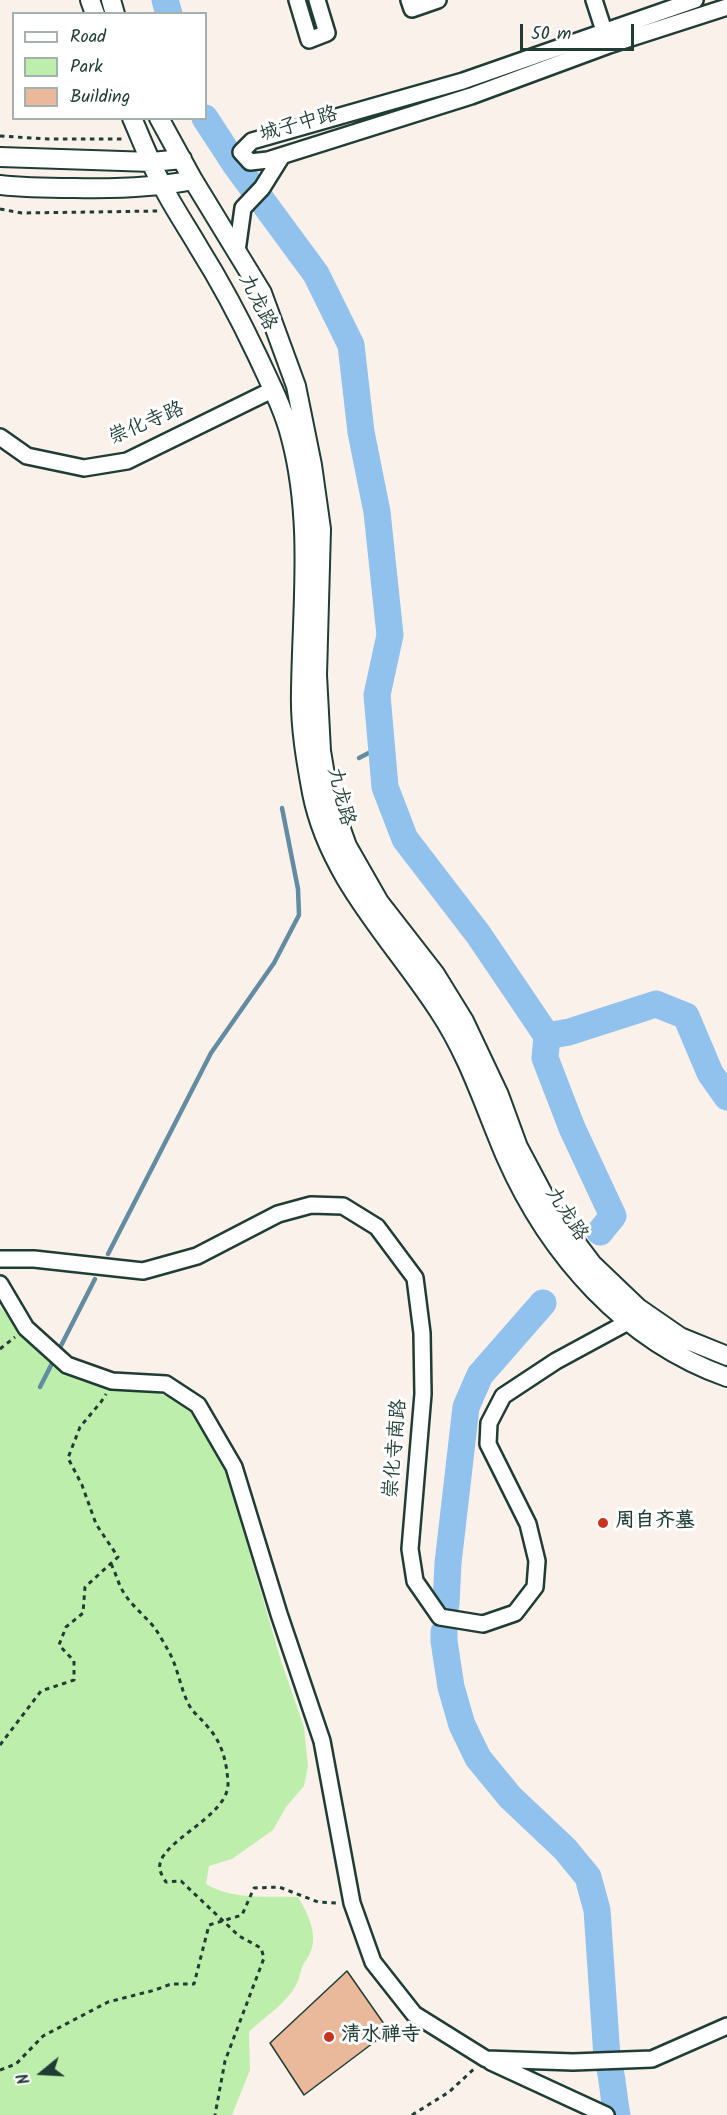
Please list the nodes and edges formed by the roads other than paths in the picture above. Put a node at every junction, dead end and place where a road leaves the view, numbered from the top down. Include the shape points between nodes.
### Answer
1 (297, 0) edge
2 (317, 0) edge
3 (409, 0) edge
4 (438, 0) edge
5 (594, 0) edge
6 (696, 0) edge
7 (727, 7) edge
8 (607, 38) junction
9 (133, 120) edge
10 (160, 120) edge
11 (282, 156) junction
12 (0, 158) edge
13 (182, 159) junction
14 (152, 162) junction
15 (193, 180) junction
16 (0, 185) edge
17 (162, 186) junction
18 (237, 251) junction
19 (274, 389) junction
20 (0, 437) edge
21 (0, 1259) edge
22 (0, 1284) edge
23 (628, 1322) junction
24 (727, 1356) edge
25 (727, 1377) edge
26 (727, 2026) edge
27 (486, 2059) junction
28 (606, 2115) edge

1 - 2 street via 309,39 327,33
3 - 4 street via 412,9
5 - 8 street
6 - 8 street, 城子中路
7 - 8 street, 城子中路
8 - 11 street, 城子中路 via 471,96
8 - 11 street, 城子中路 via 252,141 241,152 250,162
9 - 14 main road, 九龙路
10 - 13 main road, 九龙路
11 - 18 street via 262,188 243,208
12 - 14 main road
13 - 14 main road
13 - 15 main road, 九龙路
14 - 17 main road, 九龙路
15 - 17 main road
15 - 18 main road, 九龙路
16 - 17 main road via 128,189
17 - 19 main road, 九龙路 via 230,298
18 - 24 main road, 九龙路 via 262,292 296,386 312,465 321,529 317,675 321,751 328,793 347,846 379,902 435,974 464,1021 518,1147 552,1211 592,1264 638,1308 681,1337
19 - 20 street, 崇化寺路 via 116,463 84,468 27,456
19 - 23 main road, 九龙路 via 291,437 302,498 303,744 325,839 363,907 455,1038 531,1206 560,1251 597,1294
21 - 23 street, 崇化寺南路 via 143,1271 197,1256 278,1214 311,1205 343,1206 377,1227 415,1278 422,1333 423,1394 410,1549 415,1581 440,1617 483,1624 515,1613 535,1587 537,1561 528,1524 488,1444 489,1423 503,1396 556,1361
22 - 27 street via 26,1328 67,1365 112,1381 166,1384 198,1405 234,1467 322,1741 352,1903 373,1962 414,2014
23 - 25 main road, 九龙路 via 664,1347
26 - 27 street via 652,2059
27 - 28 street

